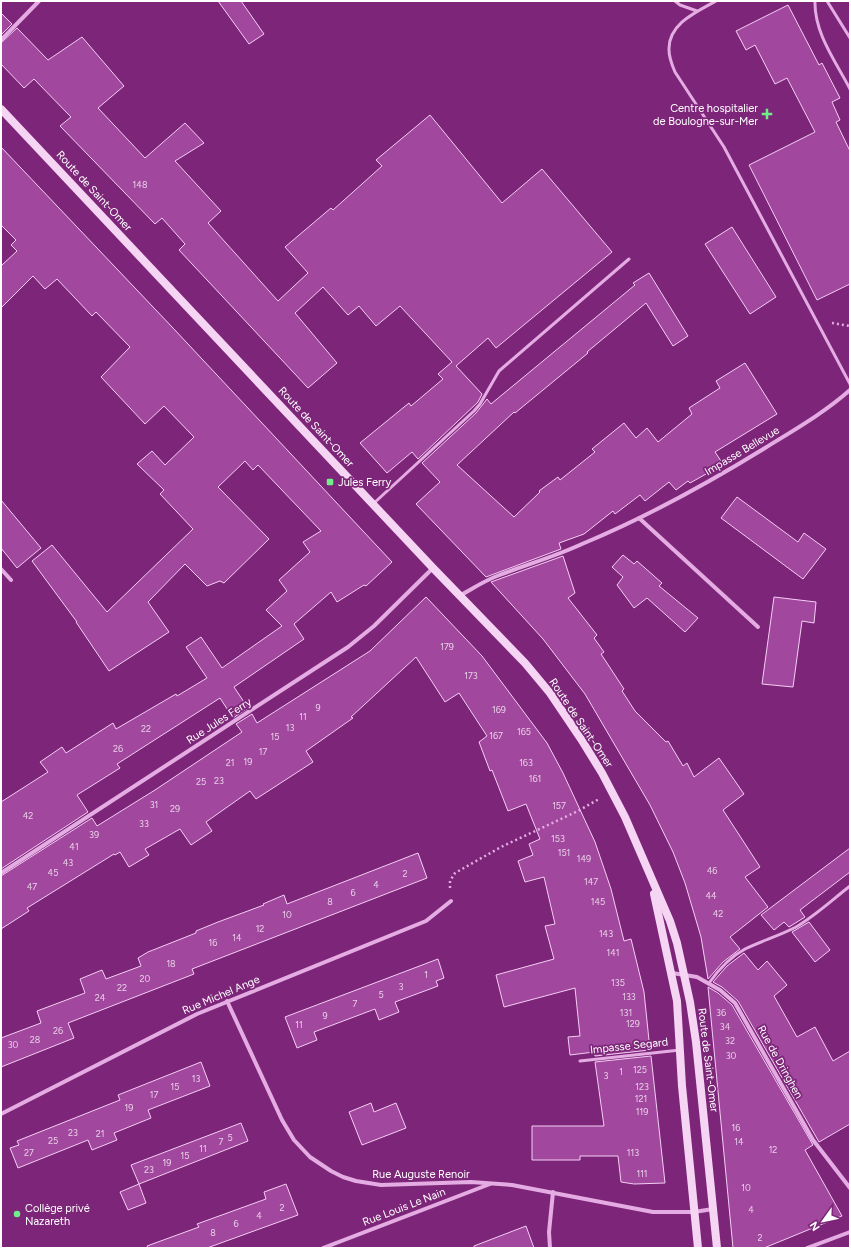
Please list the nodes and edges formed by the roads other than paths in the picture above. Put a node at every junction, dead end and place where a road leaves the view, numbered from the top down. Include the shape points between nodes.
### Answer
1 (39, 1) edge
2 (675, 1) edge
3 (716, 1) edge
4 (815, 1) edge
5 (827, 1) edge
6 (696, 12) junction
7 (850, 38) edge
8 (1, 40) edge
9 (850, 90) edge
10 (1, 109) edge
11 (629, 259) dead end
12 (850, 384) edge
13 (850, 390) edge
14 (373, 504) junction
15 (639, 518) junction
16 (433, 568) junction
17 (1, 569) edge
18 (10, 580) dead end
19 (459, 596) junction
20 (758, 627) dead end
21 (1, 873) edge
22 (651, 880) junction
23 (850, 886) edge
24 (451, 901) road end
25 (672, 973) junction
26 (684, 975) junction
27 (709, 983) junction
28 (227, 1001) junction
29 (680, 1050) junction
30 (580, 1061) dead end
31 (1, 1114) edge
32 (492, 1183) junction
33 (850, 1188) edge
34 (553, 1192) junction
35 (713, 1209) junction
36 (694, 1212) junction
37 (850, 1232) edge
38 (323, 1248) edge
39 (550, 1248) edge
40 (698, 1248) edge
41 (717, 1248) edge
42 (807, 1248) edge

1 - 8 street
2 - 6 lane
3 - 6 lane
4 - 9 lane via 815,15 822,35
5 - 7 lane
6 - 12 lane via 679,24 669,42 668,52 675,72 724,147
10 - 14 main road, Route de Saint-Omer
11 - 14 lane via 498,371 480,404
13 - 15 street, Impasse Bellevue via 826,410 717,477
14 - 16 main road, Route de Saint-Omer
15 - 19 street, Impasse Bellevue via 582,544 497,576
15 - 20 street
16 - 19 main road, Route de Saint-Omer
16 - 21 street, Rue Jules Ferry via 374,626 348,647
17 - 18 street
19 - 22 main road, Route de Saint-Omer via 550,692 612,792 633,834
22 - 25 main road, Route de Saint-Omer
22 - 26 main road, Route de Saint-Omer via 673,932
23 - 27 lane via 798,926 733,956
24 - 28 street, Rue Michel Ange via 417,925
25 - 26 street, Rue de Dringhen
25 - 29 main road, Route de Saint-Omer via 677,1001
26 - 27 street, Rue de Dringhen via 697,977
26 - 35 main road, Route de Saint-Omer via 696,1042
27 - 33 street, Rue de Dringhen via 735,1003 813,1140
28 - 31 street, Rue Michel Ange
28 - 32 street, Rue Auguste Renoir via 285,1126 294,1140 320,1164 343,1177 369,1184
29 - 30 lane, Impasse Segard
29 - 36 main road, Route de Saint-Omer
32 - 34 street, Rue Auguste Renoir
32 - 38 street, Rue Louis Le Nain
34 - 36 street, Rue Auguste Renoir via 641,1211
34 - 39 street
35 - 36 street, Rue Auguste Renoir
35 - 41 main road, Route de Saint-Omer
36 - 40 main road, Route de Saint-Omer
37 - 42 street

